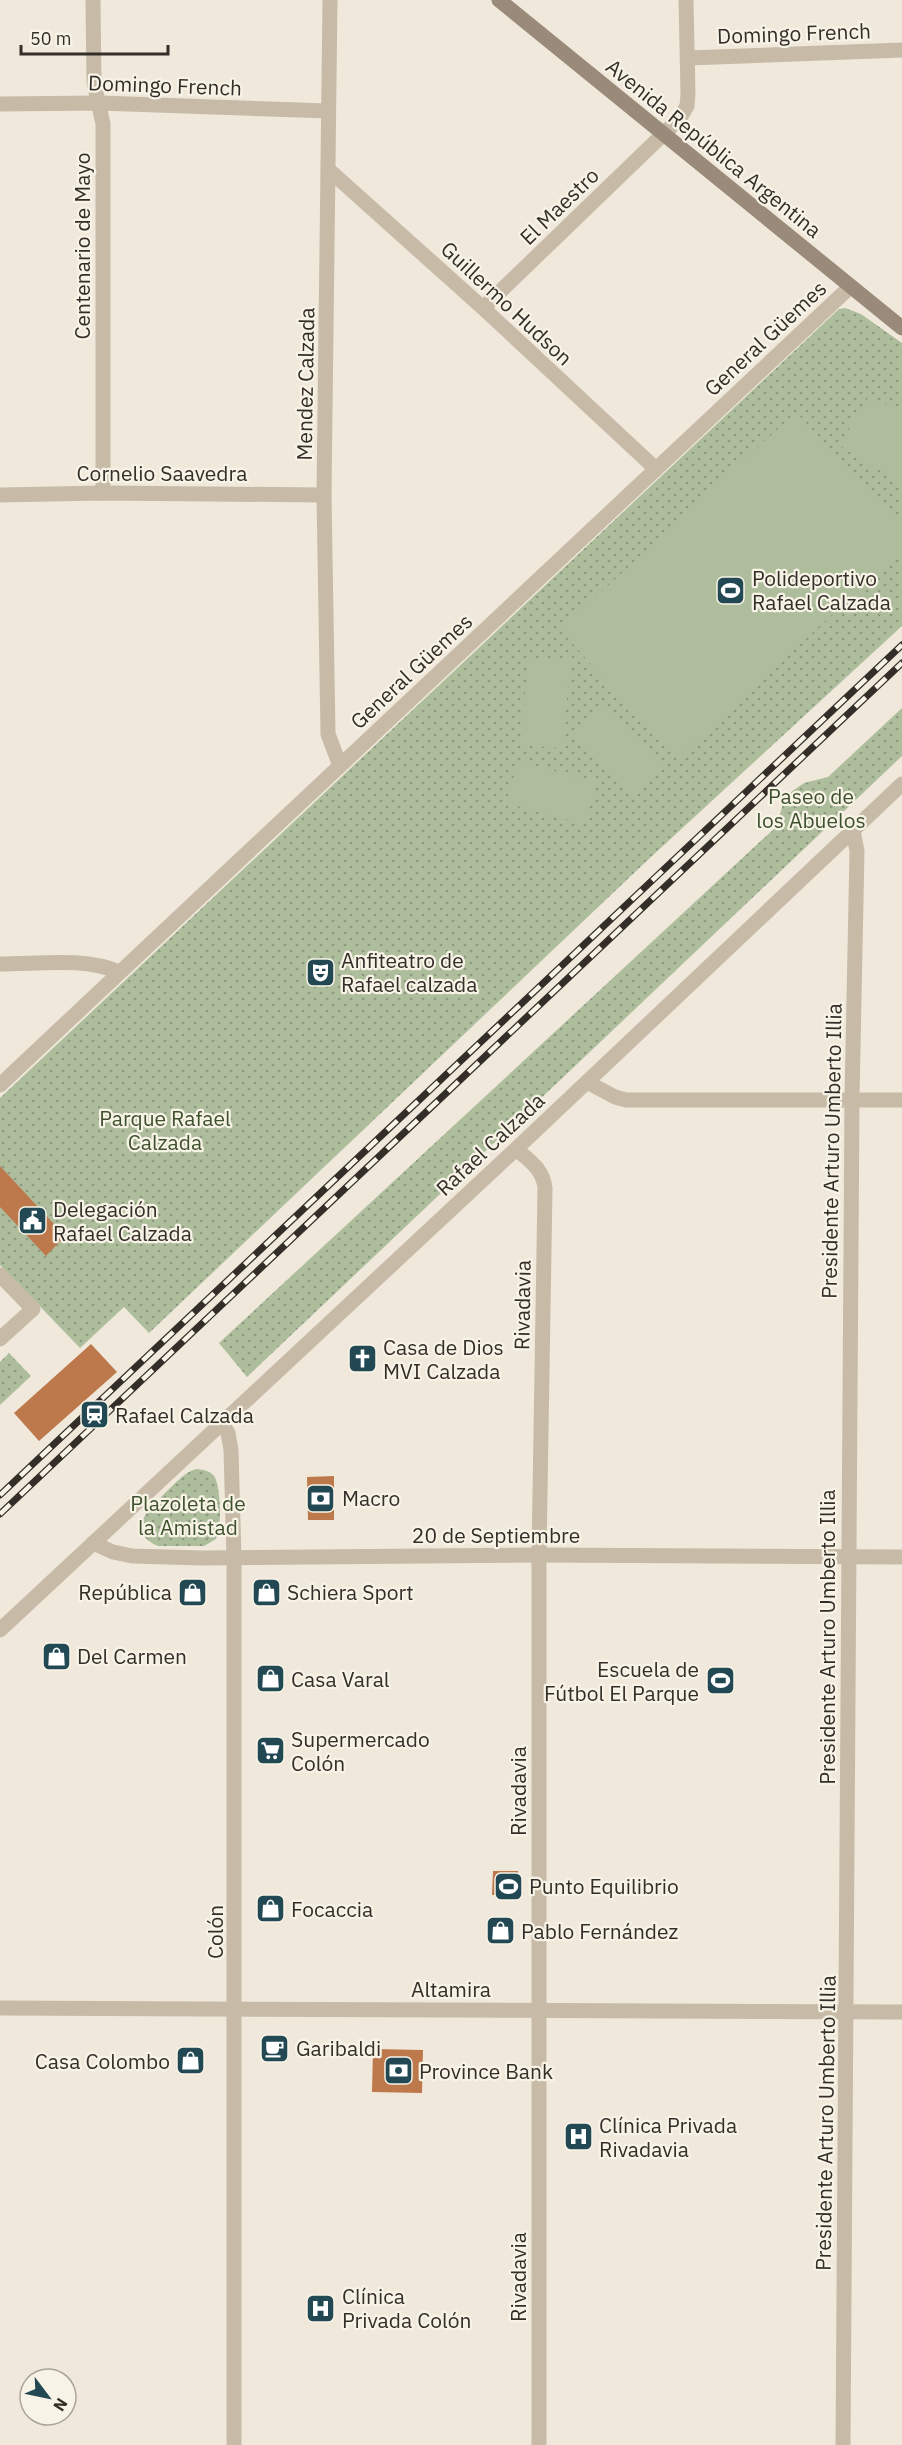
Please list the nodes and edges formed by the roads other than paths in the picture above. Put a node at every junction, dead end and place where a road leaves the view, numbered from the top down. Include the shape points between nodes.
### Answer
1 (93, 0) edge
2 (330, 0) edge
3 (499, 0) edge
4 (686, 0) edge
5 (902, 50) edge
6 (688, 58) junction
7 (100, 103) junction
8 (0, 104) edge
9 (328, 111) junction
10 (665, 134) junction
11 (329, 170) junction
12 (850, 287) junction
13 (483, 308) junction
14 (902, 328) edge
15 (656, 469) junction
16 (103, 493) junction
17 (0, 495) edge
18 (324, 495) junction
19 (340, 766) junction
20 (902, 784) edge
21 (853, 831) junction
22 (0, 963) edge
23 (119, 972) junction
24 (587, 1082) junction
25 (0, 1085) edge
26 (852, 1099) junction
27 (902, 1100) edge
28 (516, 1149) junction
29 (0, 1275) edge
30 (0, 1339) edge
31 (221, 1422) junction
32 (93, 1544) junction
33 (539, 1555) junction
34 (849, 1557) junction
35 (902, 1557) edge
36 (234, 1558) junction
37 (0, 1630) edge
38 (0, 2008) edge
39 (236, 2009) junction
40 (539, 2011) junction
41 (847, 2012) junction
42 (902, 2012) edge
43 (234, 2445) edge
44 (539, 2445) edge
45 (843, 2445) edge

1 - 7 street, Centenario de Mayo via 94,83
2 - 9 street, Mendez Calzada
3 - 10 main road, Avenida República Argentina
4 - 6 street
5 - 6 street, Domingo French
6 - 10 street via 687,106
7 - 8 street, Domingo French
7 - 9 street, Domingo French
7 - 16 street, Centenario de Mayo
9 - 11 street, Mendez Calzada
10 - 12 main road, Avenida República Argentina
10 - 13 street, El Maestro
11 - 13 street, Guillermo Hudson
11 - 18 street, Mendez Calzada
12 - 14 main road, Avenida República Argentina
12 - 15 street, General Güemes
13 - 15 street, Guillermo Hudson
15 - 19 street, General Güemes
16 - 17 street, Cornelio Saavedra
16 - 18 street, Cornelio Saavedra
18 - 19 street, Mendez Calzada via 328,735
19 - 23 street, General Güemes
20 - 21 street, Rafael Calzada
21 - 24 street, Rafael Calzada
21 - 26 street, Presidente Arturo Umberto Illia via 857,851
22 - 23 street via 104,965
23 - 25 street, General Güemes
24 - 26 street via 626,1100
24 - 28 street, Rafael Calzada
26 - 27 street
26 - 34 street, Presidente Arturo Umberto Illia
28 - 31 street, Rafael Calzada
28 - 33 street, Rivadavia via 540,1170 545,1188
29 - 30 street via 33,1309
31 - 32 street, Rafael Calzada
31 - 36 street, Colón via 231,1450
32 - 36 street, 20 de Septiembre via 132,1556
32 - 37 street, Rafael Calzada
33 - 34 street, 20 de Septiembre
33 - 36 street, 20 de Septiembre
33 - 40 street, Rivadavia
34 - 35 street, 20 de Septiembre
34 - 41 street, Presidente Arturo Umberto Illia
36 - 39 street, Colón
38 - 39 street, Altamira
39 - 40 street, Altamira
39 - 43 street, Colón
40 - 41 street, Altamira
40 - 44 street, Rivadavia
41 - 42 street, Altamira
41 - 45 street, Presidente Arturo Umberto Illia

